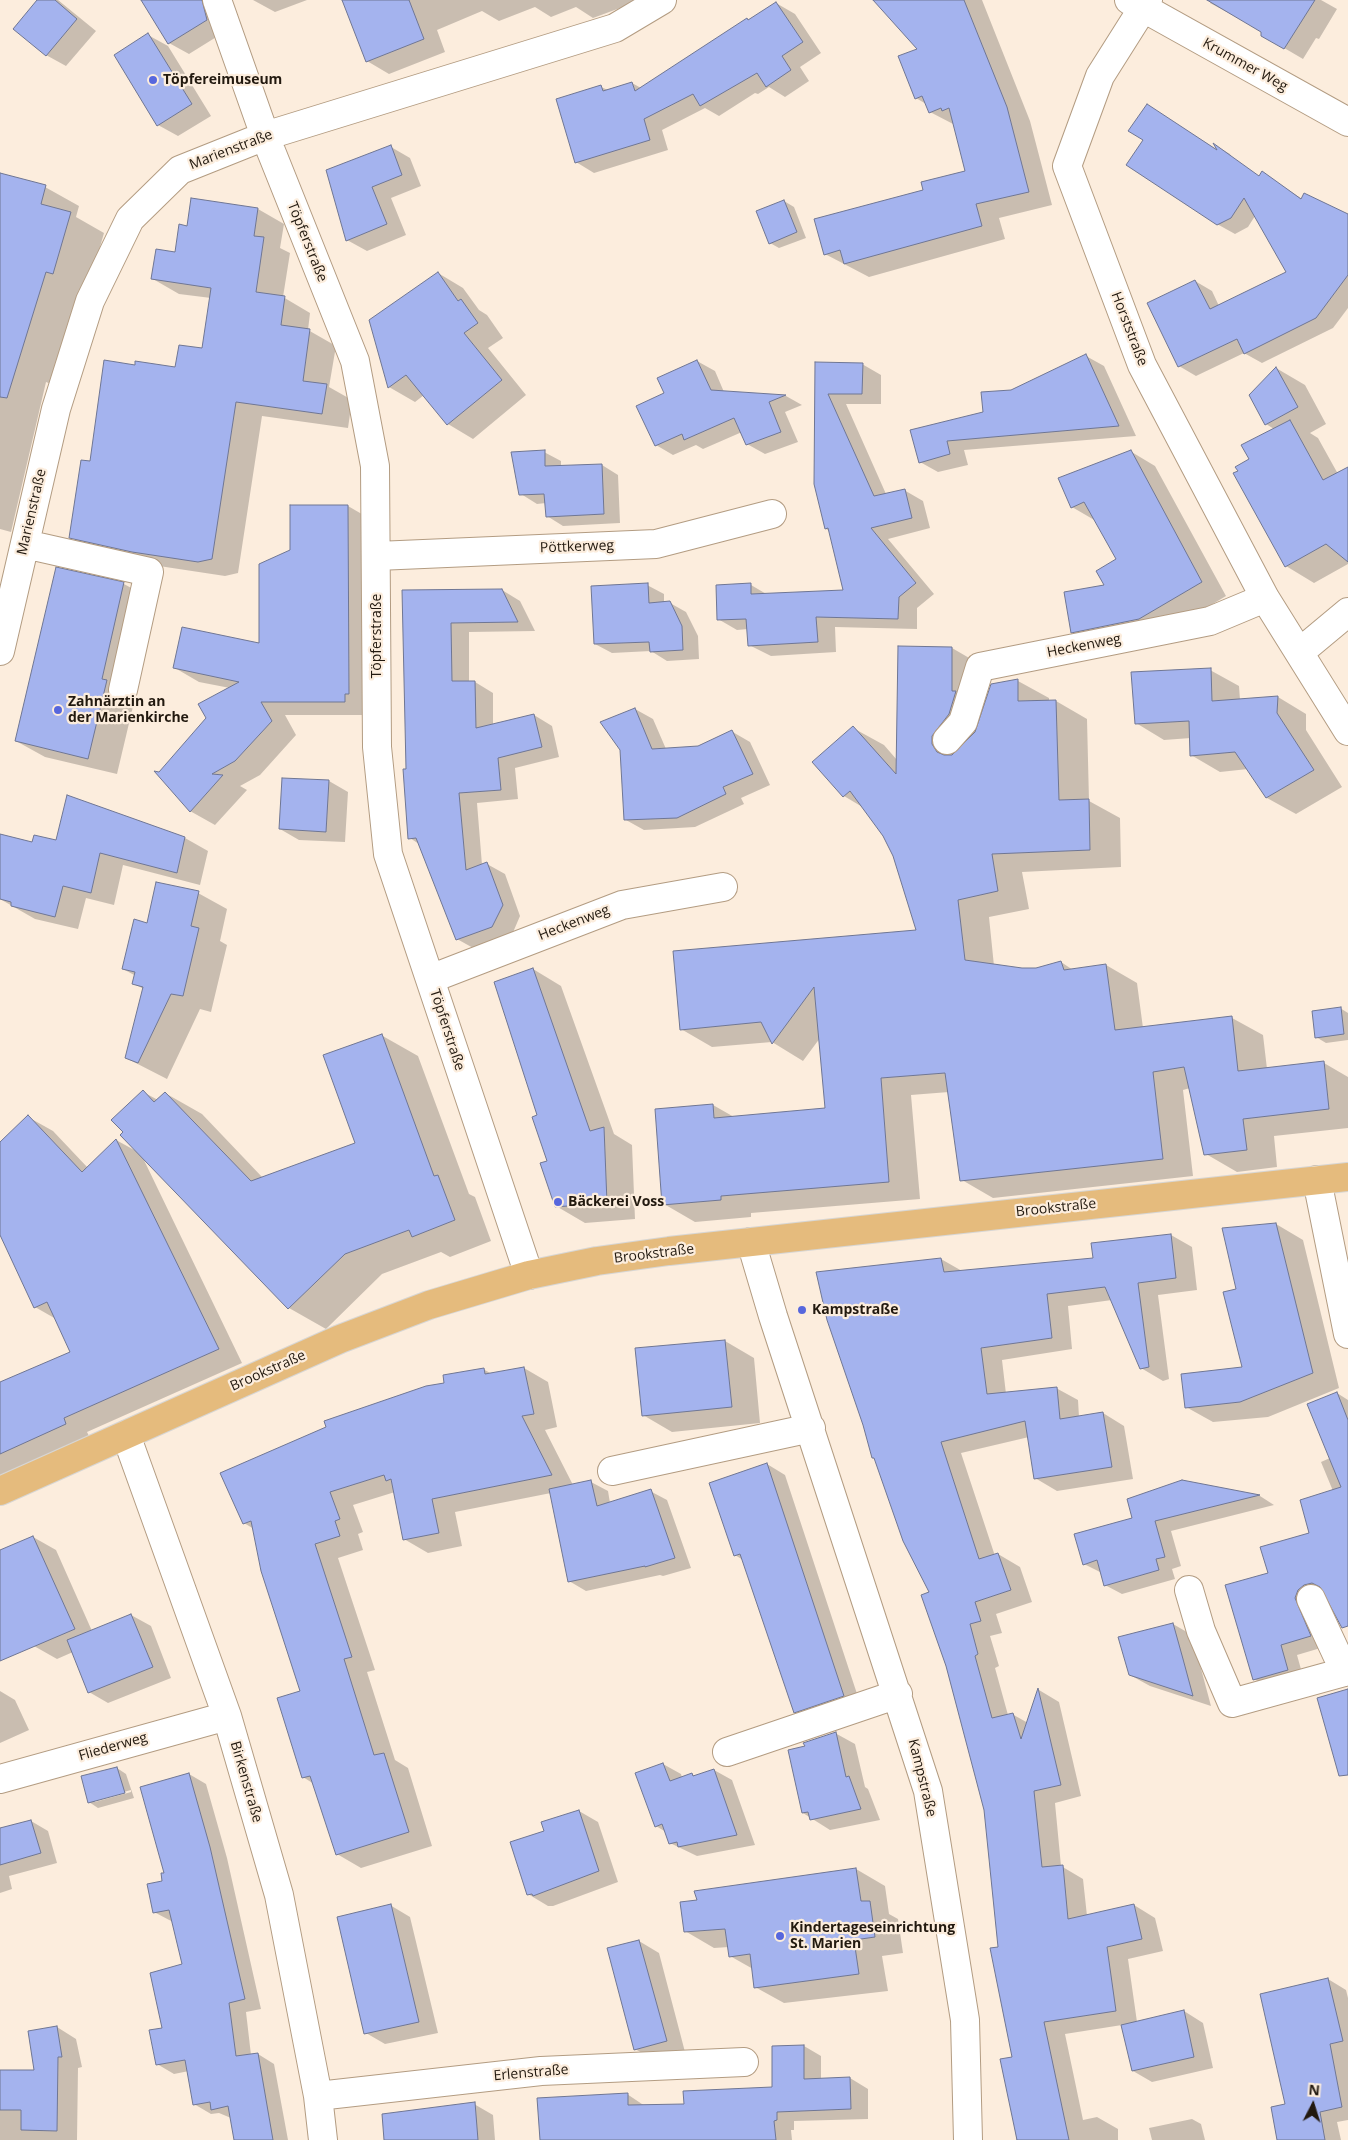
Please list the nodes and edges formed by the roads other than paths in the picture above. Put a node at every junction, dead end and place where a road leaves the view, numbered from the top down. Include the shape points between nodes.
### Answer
1 (217, 0) edge
2 (662, 0) edge
3 (1140, 3) edge
4 (1348, 122) edge
5 (266, 136) junction
6 (772, 514) dead end
7 (25, 544) junction
8 (377, 556) junction
9 (1265, 598) junction
10 (1348, 612) edge
11 (0, 651) edge
12 (1300, 652) junction
13 (123, 690) dead end
14 (1348, 731) edge
15 (947, 740) dead end
16 (723, 887) dead end
17 (430, 979) junction
18 (1348, 1177) edge
19 (1317, 1180) junction
20 (751, 1242) junction
21 (529, 1275) junction
22 (1348, 1334) edge
23 (811, 1428) junction
24 (126, 1435) junction
25 (612, 1471) dead end
26 (0, 1491) edge
27 (1189, 1590) dead end
28 (1311, 1599) dead end
29 (1347, 1672) edge
30 (898, 1694) junction
31 (227, 1716) junction
32 (727, 1752) dead end
33 (0, 1779) edge
34 (744, 2062) dead end
35 (318, 2096) junction
36 (323, 2140) edge
37 (968, 2140) edge

1 - 5 street, Töpferstraße
2 - 5 street, Marienstraße via 614,28
3 - 4 street, Krummer Weg
3 - 9 street, Horststraße via 1100,76 1067,166 1142,365
5 - 7 street, Marienstraße via 180,170 130,219 90,300 56,409
5 - 8 street, Töpferstraße via 355,361 375,466
6 - 8 street, Pöttkerweg via 656,544
7 - 11 street, Marienstraße
7 - 13 street via 149,572
8 - 17 street, Töpferstraße via 377,747 388,854
9 - 12 street, Horststraße
9 - 15 street, Heckenweg via 1210,621 980,667 963,722
10 - 12 street
12 - 14 street, Horststraße
16 - 17 street, Heckenweg via 622,905
17 - 21 street, Töpferstraße
18 - 19 main road, Brookstraße
19 - 20 main road, Brookstraße
19 - 22 street
20 - 21 main road, Brookstraße via 631,1256
20 - 23 street, Kampstraße
21 - 24 main road, Brookstraße via 429,1305 340,1339
23 - 25 street
23 - 30 street, Kampstraße
24 - 26 main road, Brookstraße
24 - 31 street, Birkenstraße
27 - 29 street via 1201,1631 1232,1703
28 - 29 street
30 - 32 street
30 - 37 street, Kampstraße via 928,1790 965,2020
31 - 33 street, Fliederweg
31 - 35 street, Birkenstraße via 279,1895
34 - 35 street, Erlenstraße via 541,2071
35 - 36 street, Birkenstraße

